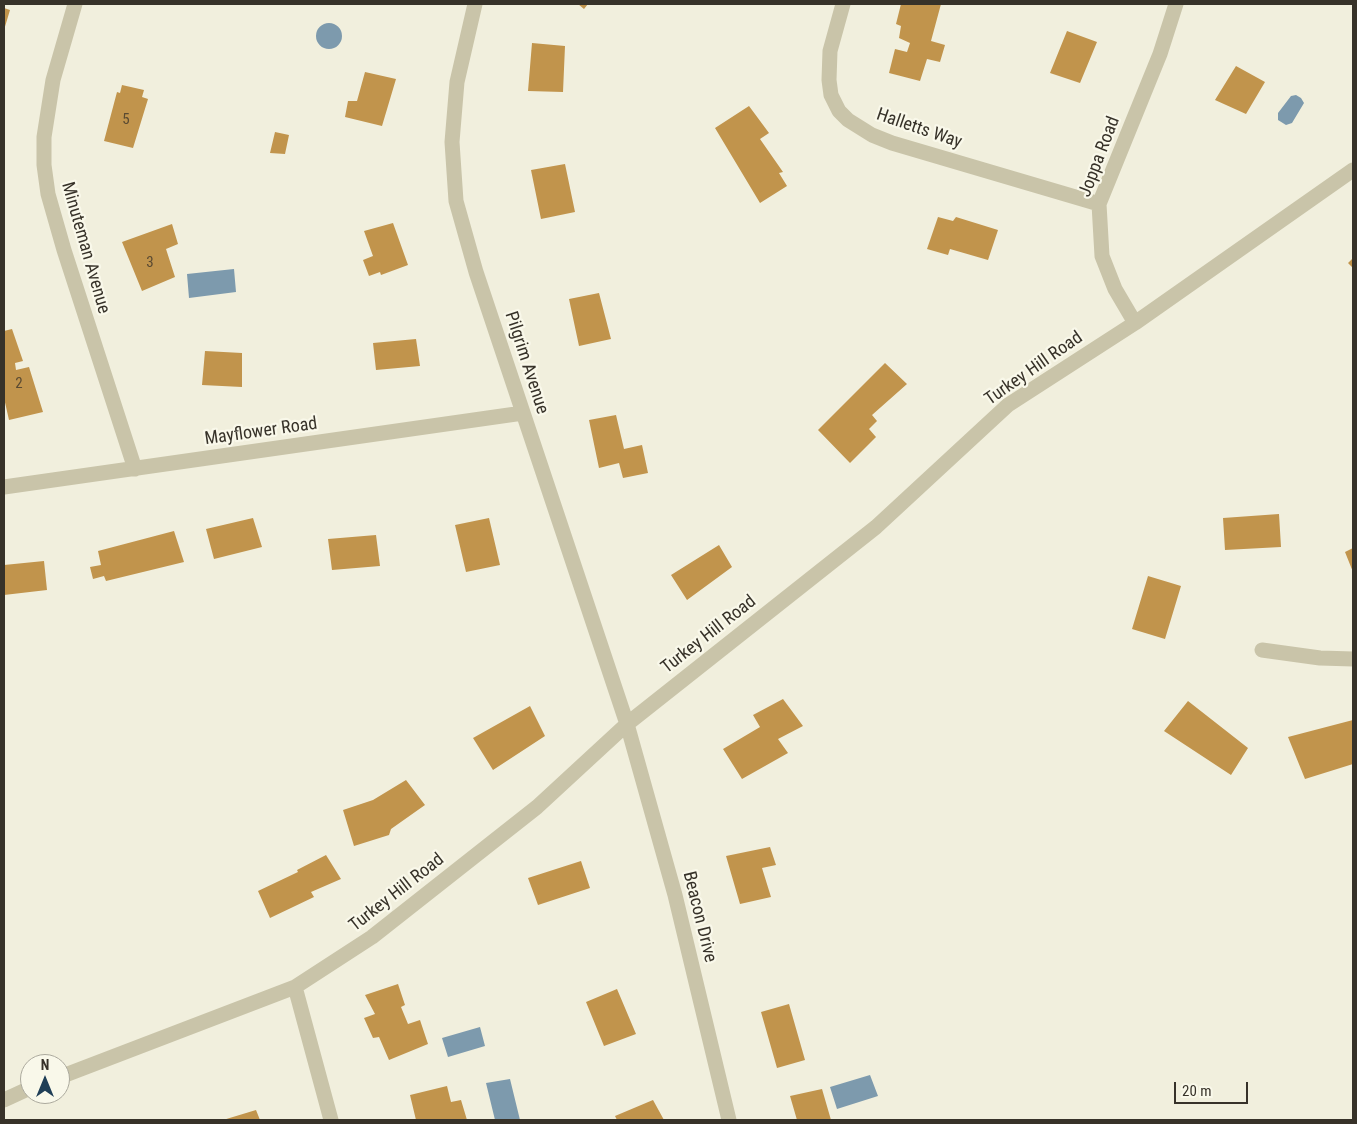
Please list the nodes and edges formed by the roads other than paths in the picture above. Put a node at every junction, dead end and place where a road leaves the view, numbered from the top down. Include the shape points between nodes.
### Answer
1 (75, 4) edge
2 (475, 4) edge
3 (843, 4) edge
4 (1176, 4) edge
5 (1353, 170) edge
6 (1099, 204) junction
7 (1135, 323) junction
8 (523, 413) junction
9 (136, 468) junction
10 (4, 487) edge
11 (1262, 650) dead end
12 (1353, 659) edge
13 (627, 724) junction
14 (295, 987) junction
15 (70, 1073) edge
16 (20, 1093) edge
17 (4, 1100) edge
18 (331, 1120) edge
19 (729, 1120) edge

1 - 9 street, Minuteman Avenue via 53,80 44,137 44,165 48,194 64,250
2 - 8 street, Pilgrim Avenue via 456,92 452,142 456,201
3 - 6 street, Halletts Way via 830,51 828,80 831,95 848,120 892,143
4 - 6 street, Joppa Road via 1160,54
5 - 7 street, Turkey Hill Road
6 - 7 street, Joppa Road via 1102,256 1115,289
7 - 13 street, Turkey Hill Road via 1008,405 876,527
8 - 9 street, Mayflower Road
8 - 13 street, Pilgrim Avenue
9 - 10 street, Mayflower Road
11 - 12 street
13 - 14 street, Turkey Hill Road via 522,818 372,937
13 - 19 street, Beacon Drive via 675,895
14 - 15 street, Turkey Hill Road
14 - 18 street
16 - 17 street

